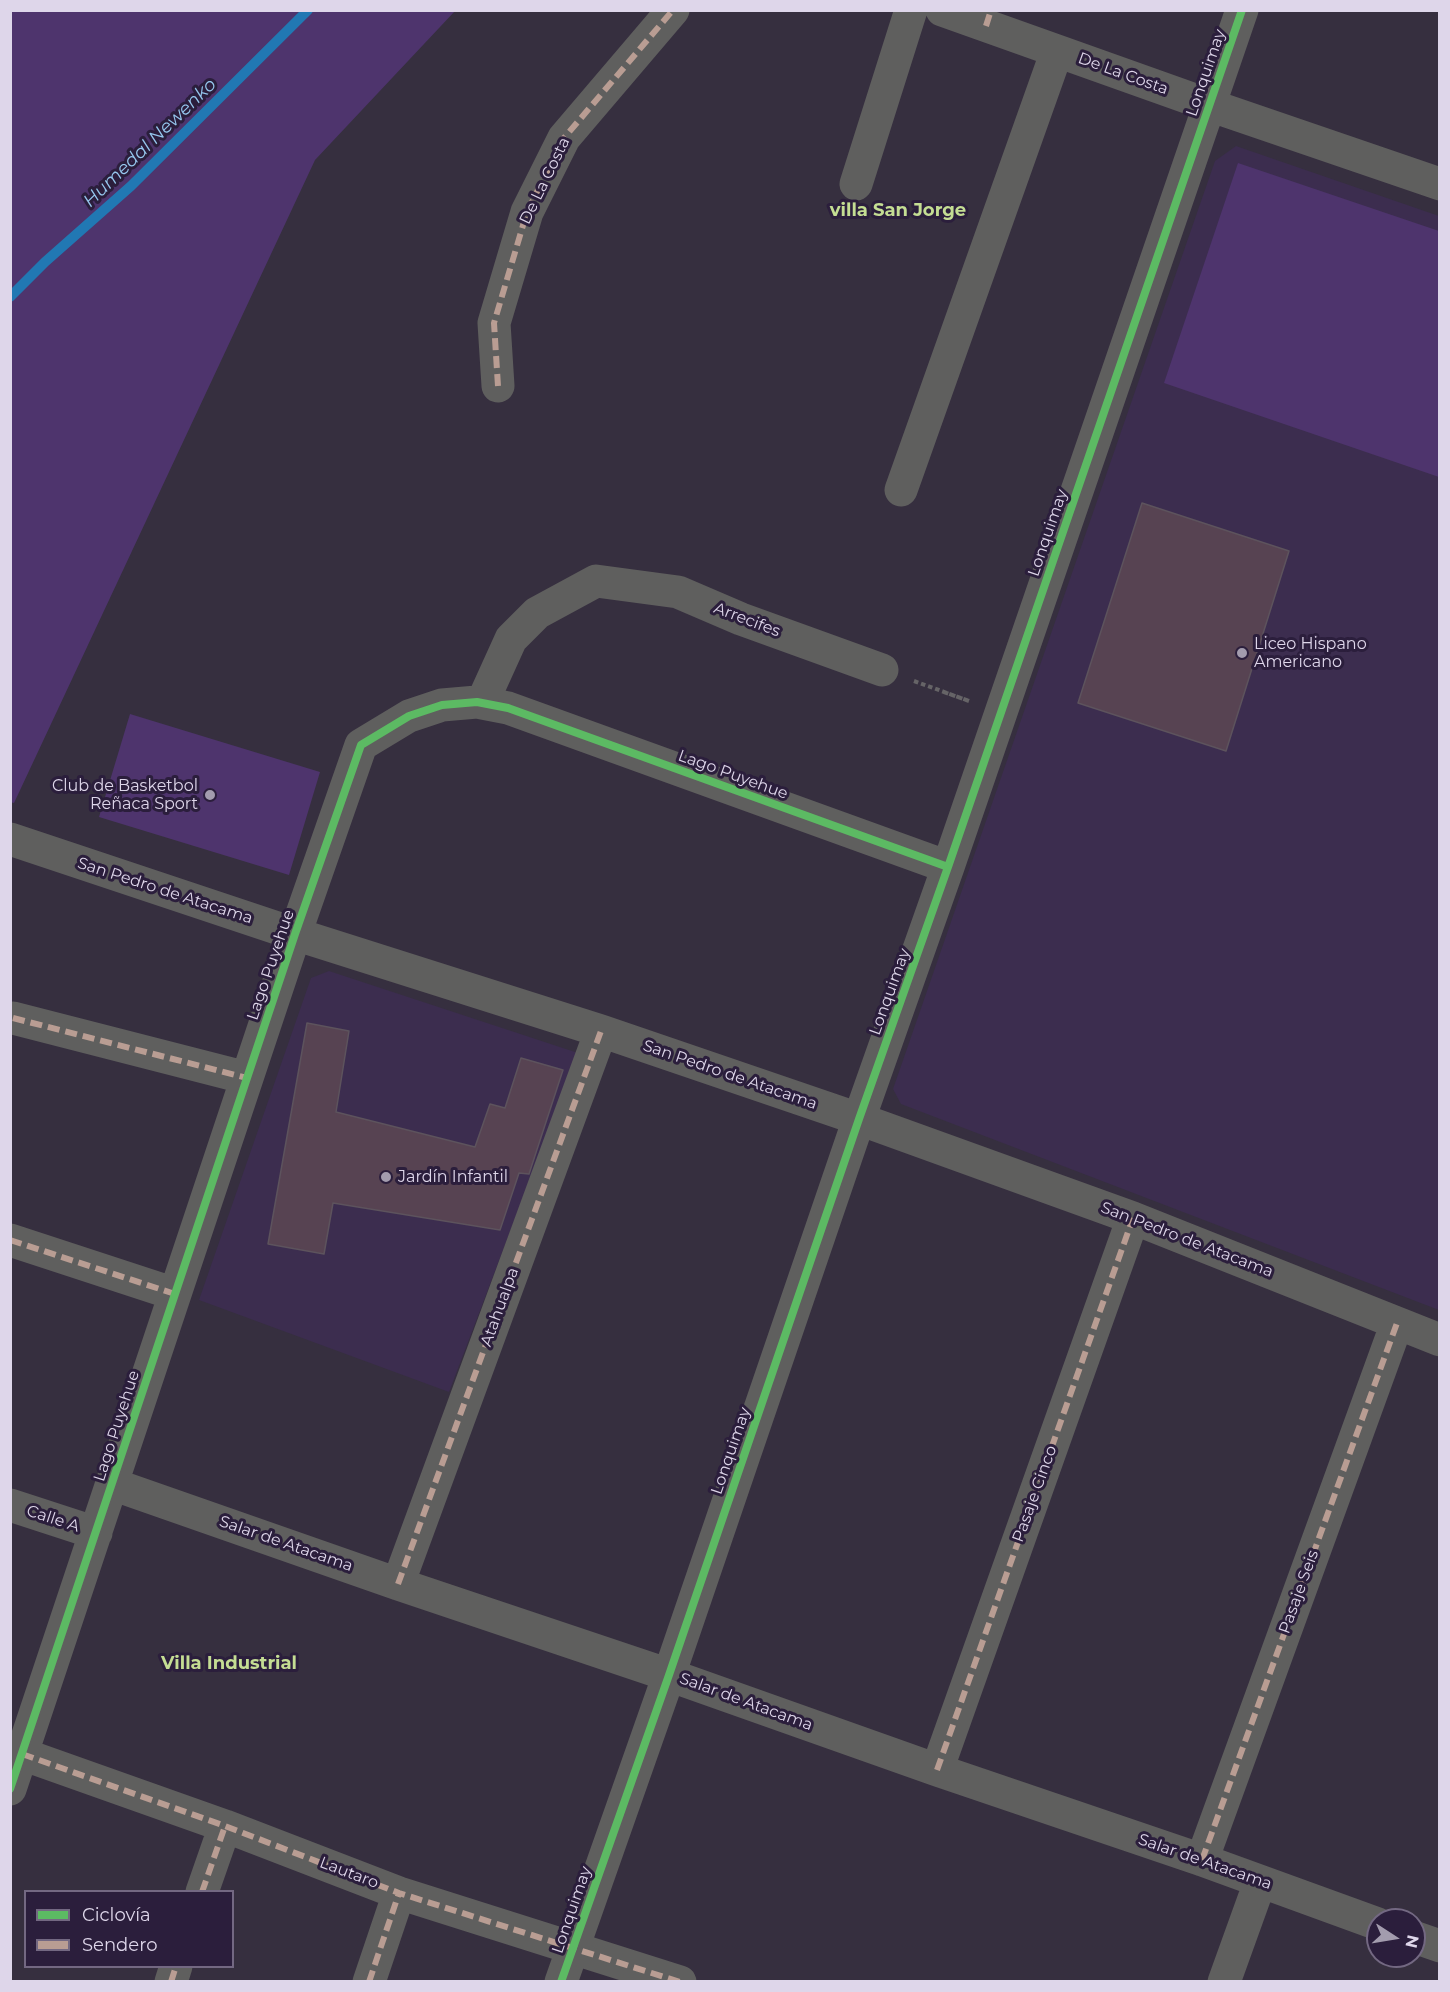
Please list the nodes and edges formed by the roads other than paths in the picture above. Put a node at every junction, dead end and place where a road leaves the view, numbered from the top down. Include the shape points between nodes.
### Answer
1 (673, 10) edge
2 (911, 10) edge
3 (942, 10) edge
4 (1242, 10) edge
5 (989, 18) edge
6 (1057, 51) junction
7 (1209, 105) junction
8 (856, 184) dead end
9 (1440, 184) edge
10 (498, 386) dead end
11 (901, 490) dead end
12 (882, 670) road end
13 (482, 703) junction
14 (10, 839) edge
15 (948, 867) junction
16 (295, 934) junction
17 (13, 1018) dead end
18 (601, 1031) junction
19 (247, 1078) junction
20 (859, 1119) junction
21 (1133, 1218) junction
22 (10, 1240) edge
23 (175, 1294) junction
24 (1397, 1323) junction
25 (1440, 1340) edge
26 (112, 1484) junction
27 (10, 1505) edge
28 (96, 1533) junction
29 (398, 1584) junction
30 (669, 1675) junction
31 (22, 1754) junction
32 (937, 1770) junction
33 (10, 1789) edge
34 (225, 1826) junction
35 (1202, 1860) junction
36 (1260, 1882) junction
37 (203, 1890) edge
38 (399, 1893) junction
39 (1366, 1920) edge
40 (573, 1948) junction
41 (369, 1982) edge
42 (561, 1982) edge
43 (680, 1982) edge
44 (1224, 1982) edge

1 - 10 street, De La Costa via 564,138 527,212 494,323
2 - 8 street
3 - 5 street, De La Costa
4 - 7 street, Lonquimay
5 - 6 street, De La Costa
6 - 7 street, De La Costa
6 - 11 street
7 - 9 street, De La Costa
7 - 15 street, Lonquimay
12 - 13 street, Arrecifes via 678,592 596,581 537,613 511,639
13 - 15 street, Lago Puyehue via 519,712
13 - 16 street, Lago Puyehue via 442,705 409,716 361,746
14 - 16 street, San Pedro de Atacama
15 - 20 street, Lonquimay
16 - 18 street, San Pedro de Atacama
16 - 19 street, Lago Puyehue
17 - 19 street
18 - 20 street, San Pedro de Atacama
18 - 29 street, Atahualpa
19 - 23 street, Lago Puyehue
20 - 21 street, San Pedro de Atacama
20 - 30 street, Lonquimay
21 - 24 street, San Pedro de Atacama
21 - 32 street, Pasaje Cinco
22 - 23 street
23 - 26 street, Lago Puyehue
24 - 25 street, San Pedro de Atacama
24 - 35 street, Pasaje Seis
26 - 28 street, Lago Puyehue
26 - 29 street, Salar de Atacama
27 - 28 street, Calle A
28 - 31 street, Lago Puyehue
29 - 30 street, Salar de Atacama
30 - 32 street, Salar de Atacama
30 - 40 street, Lonquimay
31 - 33 street, Lago Puyehue
31 - 34 street, Lautaro
32 - 35 street, Salar de Atacama
34 - 37 street
34 - 38 street, Lautaro
35 - 36 street, Salar de Atacama
36 - 39 street, Salar de Atacama
36 - 44 street
38 - 40 street, Lautaro
38 - 41 street
40 - 42 street, Lonquimay
40 - 43 street, Lautaro

